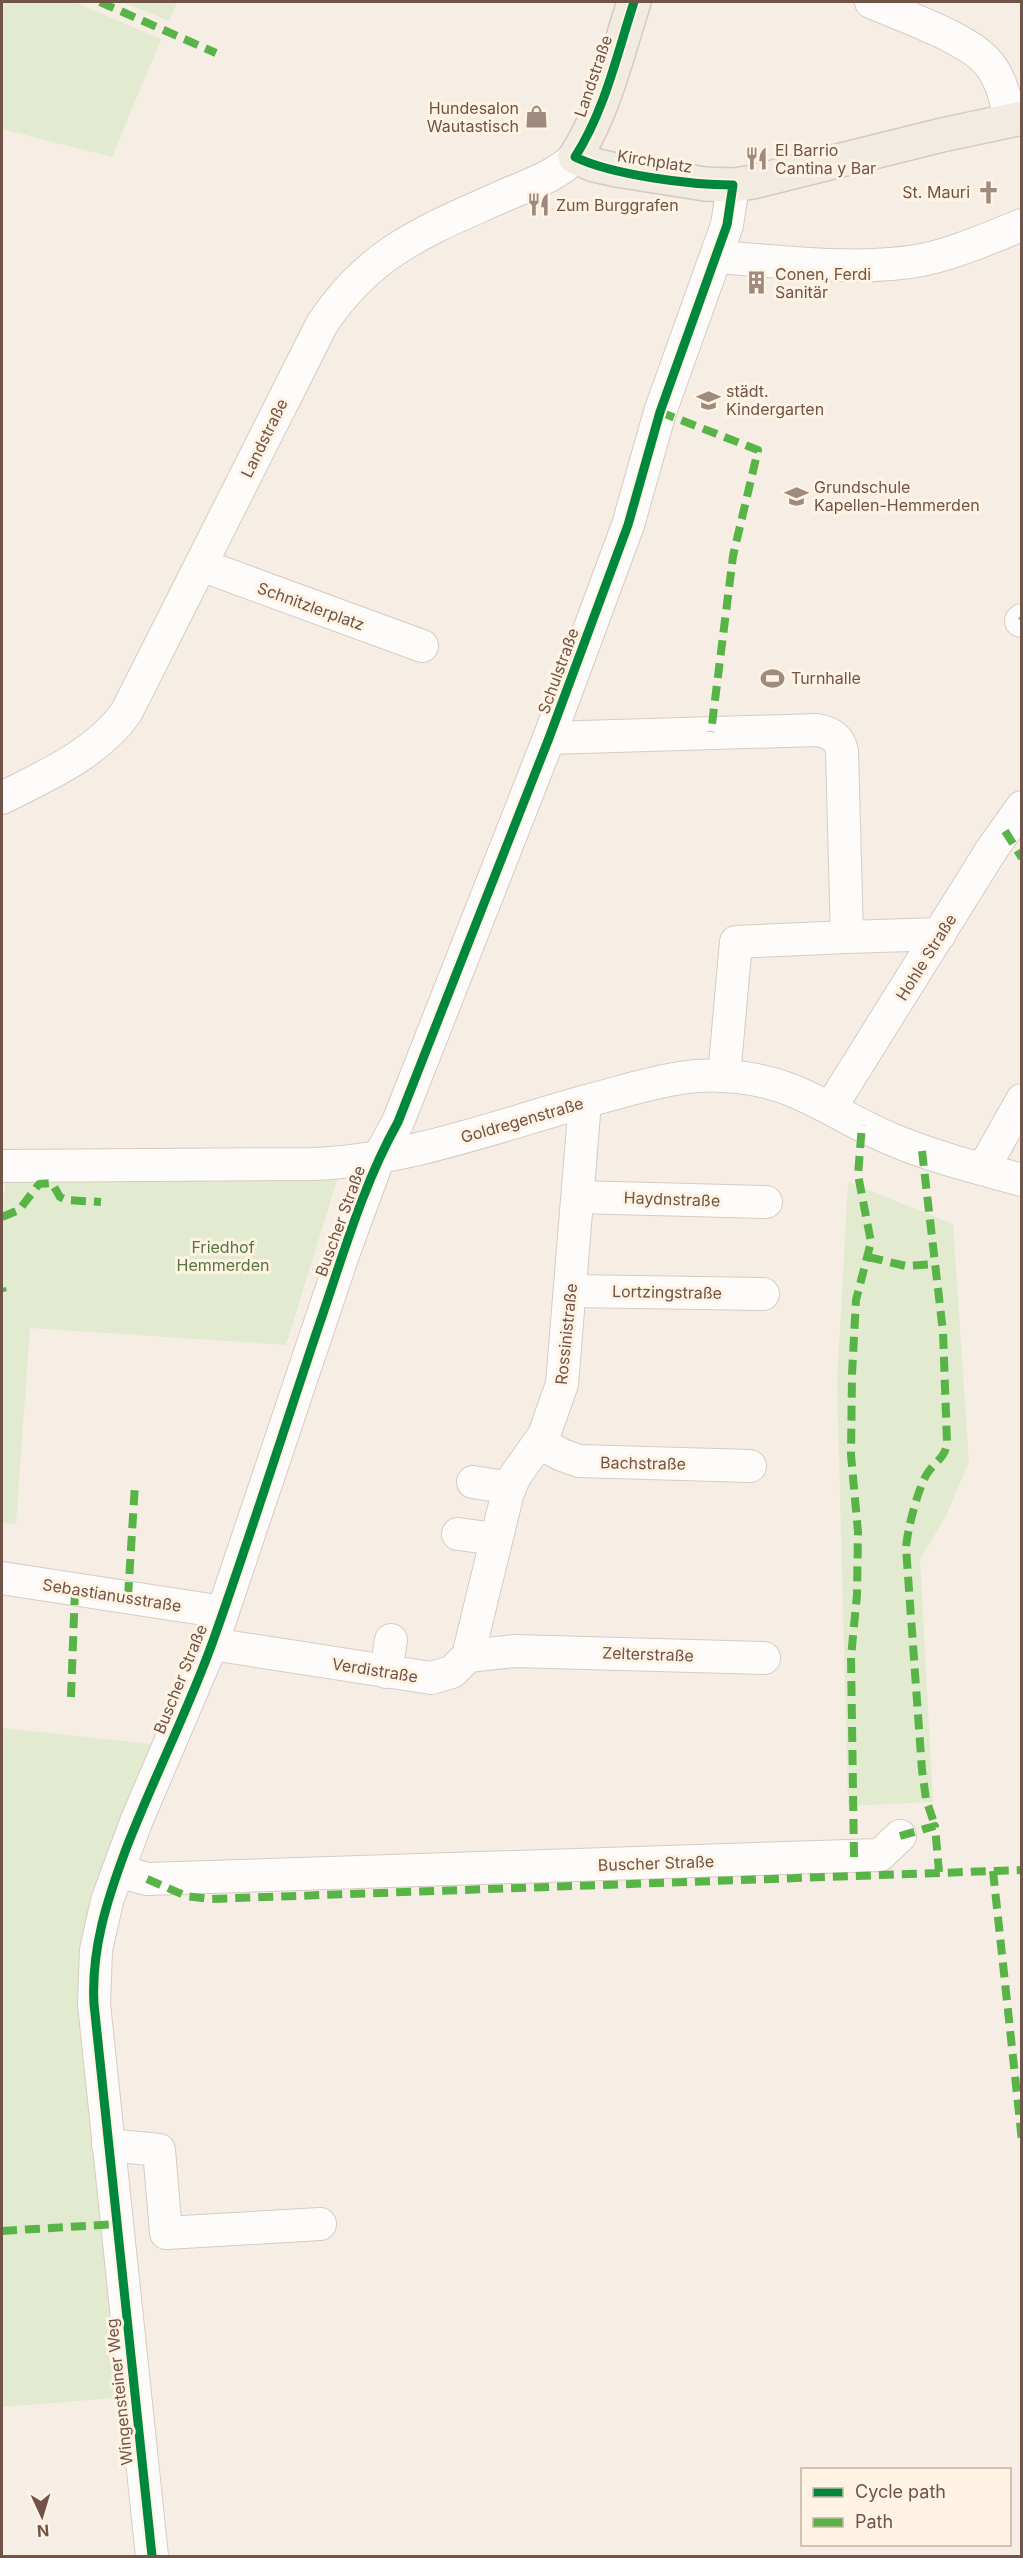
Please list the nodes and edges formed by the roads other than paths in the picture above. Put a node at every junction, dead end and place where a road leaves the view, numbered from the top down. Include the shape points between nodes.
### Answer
1 (634, 2) edge
2 (871, 2) edge
3 (1016, 119) edge
4 (575, 157) junction
5 (733, 185) junction
6 (1022, 225) edge
7 (716, 257) junction
8 (201, 566) junction
9 (422, 646) dead end
10 (549, 738) junction
11 (2, 798) edge
12 (1022, 807) edge
13 (940, 934) junction
14 (847, 937) junction
15 (724, 1076) junction
16 (1022, 1100) edge
17 (585, 1102) junction
18 (831, 1107) junction
19 (379, 1157) junction
20 (2, 1166) edge
21 (983, 1169) junction
22 (1022, 1180) edge
23 (578, 1197) junction
24 (766, 1202) dead end
25 (571, 1291) junction
26 (763, 1294) dead end
27 (540, 1443) junction
28 (750, 1466) dead end
29 (473, 1482) dead end
30 (510, 1488) junction
31 (458, 1534) dead end
32 (496, 1539) junction
33 (2, 1578) edge
34 (223, 1612) junction
35 (391, 1640) dead end
36 (212, 1644) junction
37 (468, 1656) junction
38 (764, 1658) dead end
39 (386, 1672) junction
40 (900, 1836) dead end
41 (118, 1871) junction
42 (108, 2145) junction
43 (117, 2224) joint
44 (320, 2224) dead end
45 (152, 2556) edge

1 - 4 main road, Landstraße via 604,96
2 - 3 street via 983,57
3 - 5 main road, Kirchplatz
4 - 5 main road, Kirchplatz via 616,170
4 - 8 street, Landstraße via 553,174 409,239 368,269 344,293 317,333
5 - 7 street, Schulstraße via 730,216
6 - 7 street via 956,250 908,262 862,264
7 - 10 street, Schulstraße via 660,412 628,525
8 - 9 street, Schnitzlerplatz
8 - 11 street, Landstraße via 118,724 83,754
10 - 14 street, Schulstraße via 817,730 835,737 842,751
10 - 19 street, Schulstraße via 398,1122
12 - 13 street, Hohle Straße
13 - 14 street
13 - 18 street, Hohle Straße
14 - 15 street via 736,942
15 - 17 street, Goldregenstraße via 667,1080
15 - 18 street, Goldregenstraße via 781,1085
16 - 21 street
17 - 19 street, Goldregenstraße
17 - 23 street, Rossinistraße
18 - 21 street, Goldregenstraße via 899,1143
19 - 20 street, Goldregenstraße via 312,1164
19 - 34 street, Buscher Straße
21 - 22 street, Goldregenstraße
23 - 24 street, Haydnstraße
23 - 25 street, Rossinistraße
25 - 26 street, Lortzingstraße
25 - 27 street, Rossinistraße via 562,1384
27 - 28 street, Bachstraße via 579,1461
27 - 30 street, Rossinistraße
29 - 30 street
30 - 32 street, Rossinistraße
31 - 32 street
32 - 37 street, Rossinistraße via 473,1585
33 - 34 street, Sebastianusstraße
34 - 36 street, Buscher Straße
35 - 39 street
36 - 39 street, Verdistraße
36 - 41 street, Buscher Straße
37 - 38 street, Zelterstraße via 532,1650
37 - 39 street, Verdistraße via 458,1667 438,1677
40 - 41 street, Buscher Straße via 880,1855 862,1856 159,1879
41 - 42 street, Buscher Straße via 99,1930 94,1977
42 - 43 street, Buscher Straße
42 - 44 street via 159,2150 166,2234
43 - 45 street, Wingensteiner Weg

